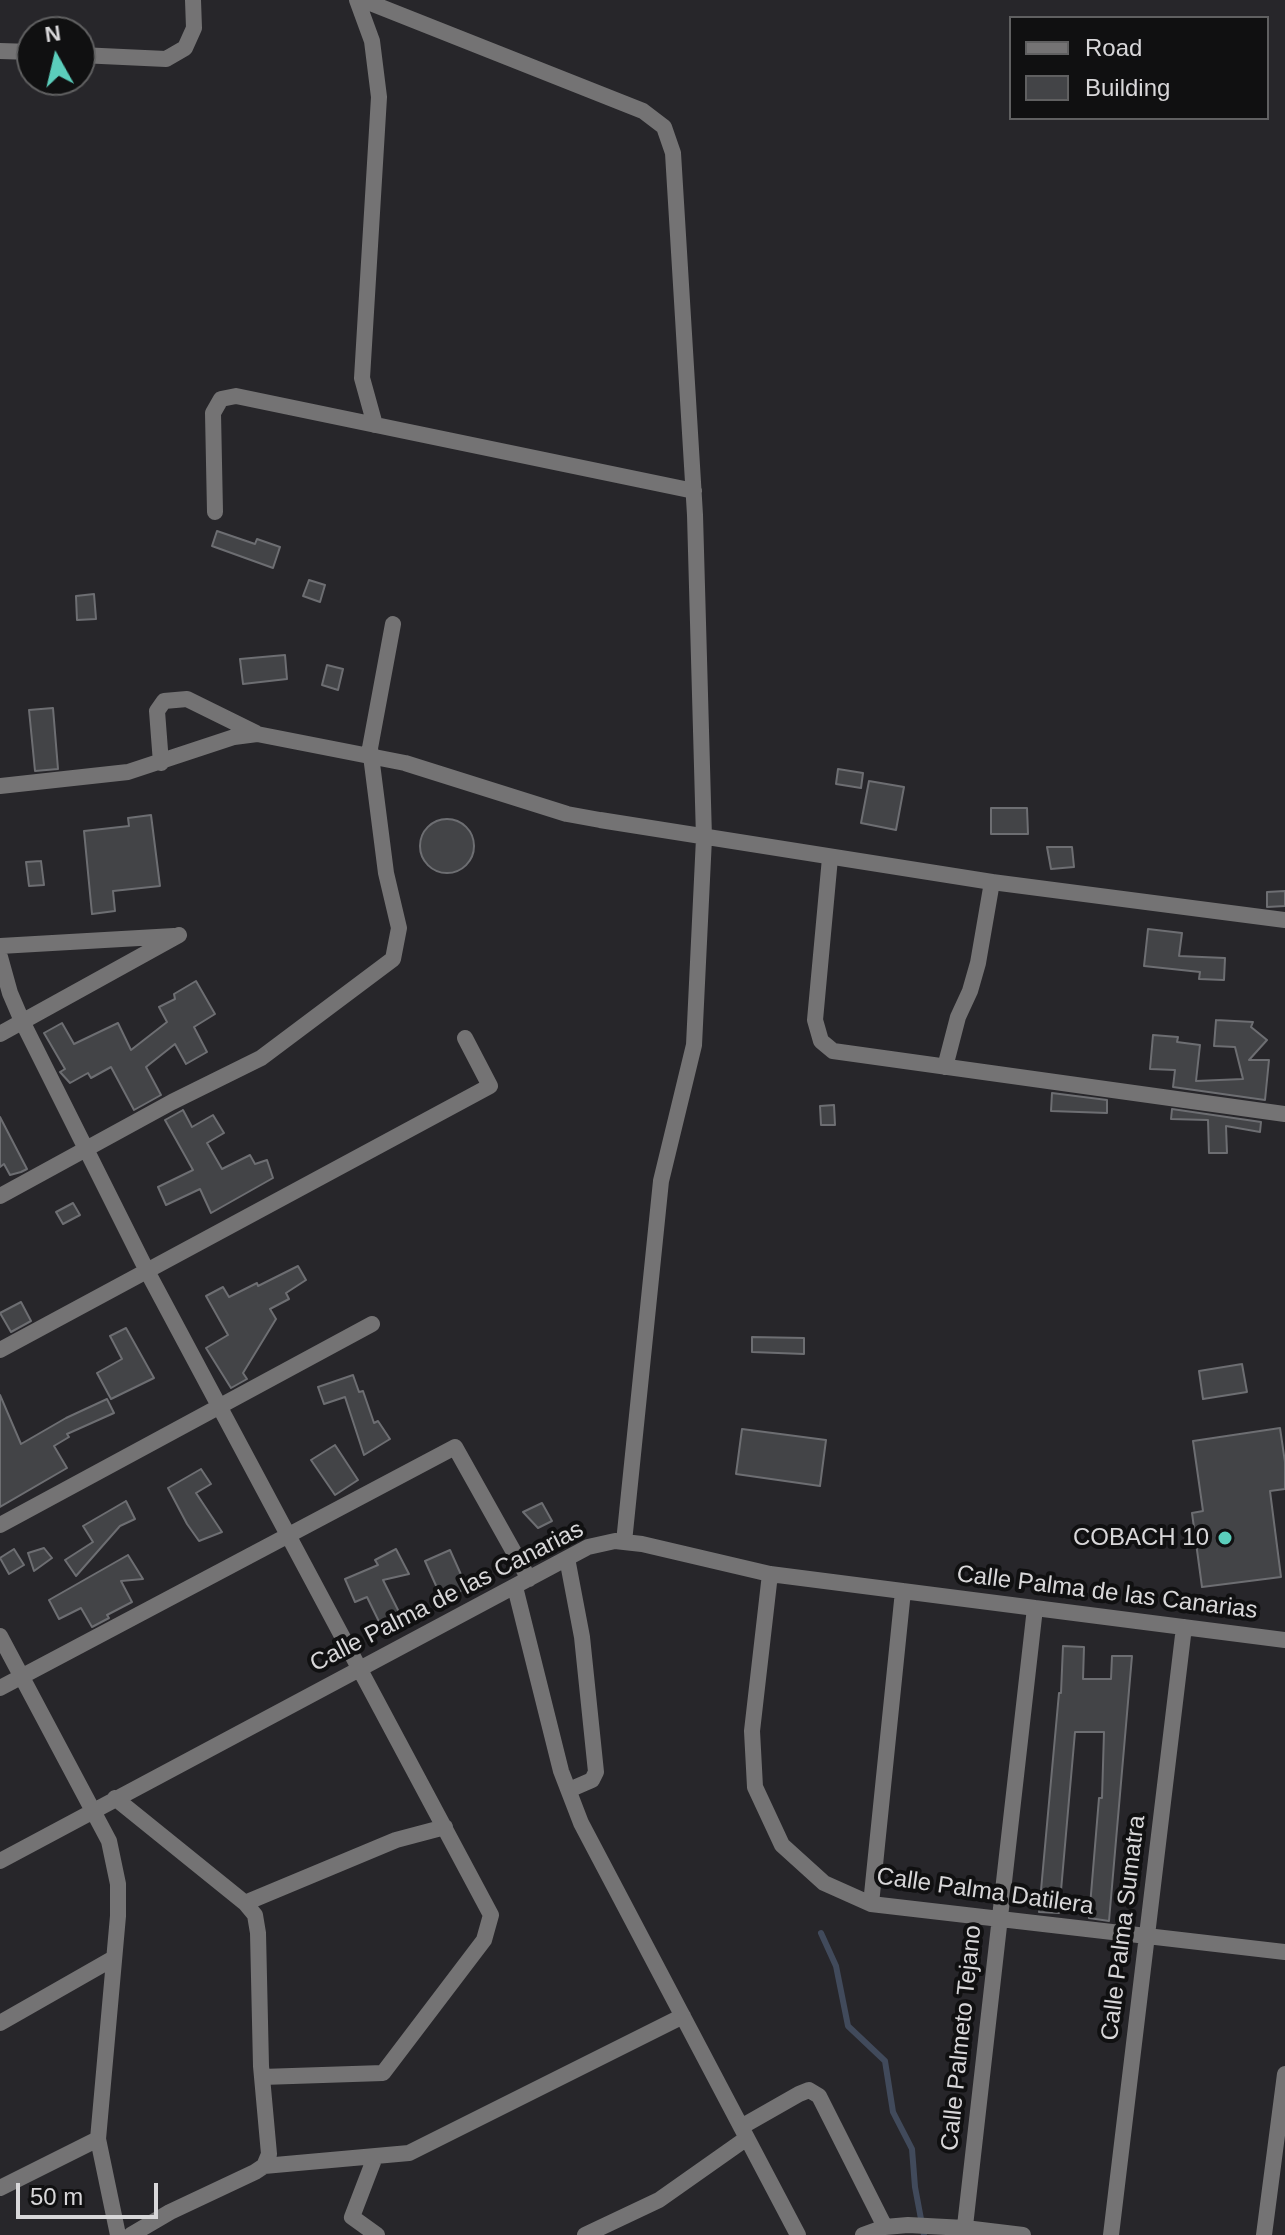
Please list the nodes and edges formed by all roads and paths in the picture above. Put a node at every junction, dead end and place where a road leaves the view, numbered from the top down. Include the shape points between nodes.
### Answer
1 (193, 0) edge
2 (357, 0) edge
3 (363, 0) edge
4 (96, 56) edge
5 (375, 425) junction
6 (694, 491) junction
7 (215, 512) dead end
8 (393, 624) dead end
9 (257, 734) junction
10 (371, 755) junction
11 (161, 763) junction
12 (0, 786) edge
13 (704, 838) junction
14 (830, 858) junction
15 (992, 882) junction
16 (1285, 920) edge
17 (0, 946) edge
18 (0, 957) edge
19 (22, 1021) junction
20 (0, 1034) edge
21 (465, 1038) dead end
22 (945, 1067) junction
23 (1285, 1114) edge
24 (87, 1149) junction
25 (0, 1196) edge
26 (147, 1271) junction
27 (372, 1324) dead end
28 (0, 1350) edge
29 (221, 1405) junction
30 (0, 1525) edge
31 (290, 1535) junction
32 (624, 1542) junction
33 (567, 1558) junction
34 (770, 1574) junction
35 (522, 1583) junction
36 (903, 1591) junction
37 (1035, 1608) junction
38 (1184, 1627) junction
39 (0, 1636) edge
40 (1285, 1640) edge
41 (359, 1669) junction
42 (22, 1677) junction
43 (0, 1688) edge
44 (569, 1790) junction
45 (115, 1798) junction
46 (94, 1810) junction
47 (445, 1827) junction
48 (0, 1861) edge
49 (245, 1903) junction
50 (871, 1904) junction
51 (999, 1918) junction
52 (1147, 1938) junction
53 (1285, 1952) edge
54 (114, 1958) junction
55 (683, 2016) junction
56 (0, 2023) edge
57 (1285, 2074) edge
58 (262, 2077) junction
59 (744, 2133) junction
60 (98, 2139) junction
61 (375, 2157) junction
62 (264, 2166) junction
63 (0, 2188) edge
64 (885, 2227) junction
65 (965, 2232) edge
66 (118, 2235) edge
67 (131, 2235) edge
68 (377, 2235) edge
69 (585, 2235) edge
70 (798, 2235) edge
71 (863, 2235) edge
72 (1023, 2235) edge
73 (1111, 2235) edge
74 (1264, 2235) edge

1 - 4 street via 190,38 185,48 166,59
2 - 5 street via 372,41 379,97 362,378
3 - 6 street via 643,111 664,127 673,153
5 - 6 street
5 - 7 street via 236,396 221,399 213,413
6 - 13 street
8 - 10 street
9 - 10 street
9 - 11 street
9 - 11 street via 187,699 164,701 157,711
10 - 13 street via 567,814
10 - 24 street via 386,873 399,928 393,959 261,1058
11 - 12 street via 128,772
13 - 14 street
13 - 32 street via 694,1045 661,1181
14 - 15 street
14 - 22 street via 815,1020 821,1041 833,1051
15 - 16 street
15 - 22 street via 978,963
17 - 19 street via 179,935
18 - 19 street
19 - 20 street
19 - 24 street
21 - 26 street via 490,1086
22 - 23 street
24 - 25 street
24 - 26 street
26 - 28 street
26 - 29 street
27 - 29 street
29 - 30 street
29 - 31 street
31 - 35 street via 455,1447
31 - 41 street
31 - 42 street
32 - 33 street, Calle Palma de las Canarias via 588,1547
32 - 34 street, Calle Palma de las Canarias
33 - 35 street, Calle Palma de las Canarias
33 - 44 street via 582,1637 596,1772 592,1780
34 - 36 street, Calle Palma de las Canarias
34 - 50 street, Calle Palma Datilera via 752,1731 755,1787 782,1845 824,1883
35 - 41 street, Calle Palma de las Canarias
35 - 44 street via 554,1743
36 - 37 street, Calle Palma de las Canarias
36 - 50 street
37 - 38 street, Calle Palma de las Canarias
37 - 51 street, Calle Palmeto Tejano
38 - 40 street, Calle Palma de las Canarias
38 - 52 street, Calle Palma Sumatra
39 - 42 street
41 - 45 street, Calle Palma de las Canarias
41 - 47 street
42 - 43 street
42 - 46 street
44 - 55 street via 581,1823
45 - 46 street, Calle Palma de las Canarias
45 - 49 street
46 - 48 street, Calle Palma de las Canarias
46 - 54 street via 109,1841 118,1884
47 - 49 street via 396,1840
47 - 58 street via 491,1915 484,1940 383,2073
49 - 58 street via 255,1915 258,1933
50 - 51 street, Calle Palma Datilera
51 - 52 street, Calle Palma Datilera
51 - 65 street, Calle Palmeto Tejano
52 - 53 street, Calle Palma Datilera
52 - 73 street, Calle Palma Sumatra
54 - 56 street
54 - 60 street
55 - 59 street
55 - 61 street via 409,2153
57 - 74 street
58 - 62 street via 269,2154
59 - 64 street via 809,2090 819,2096
59 - 69 street via 659,2200
59 - 70 street
60 - 63 street
60 - 66 street
61 - 62 street
61 - 68 street via 352,2217
62 - 67 street
64 - 65 street
64 - 71 street
65 - 72 street

